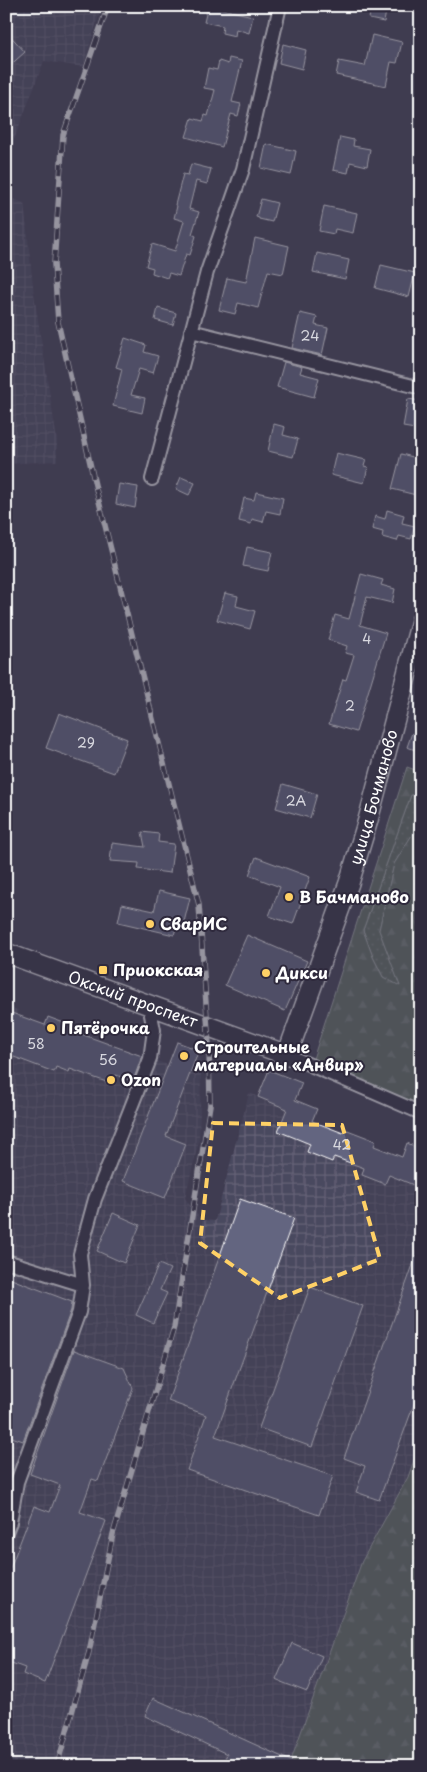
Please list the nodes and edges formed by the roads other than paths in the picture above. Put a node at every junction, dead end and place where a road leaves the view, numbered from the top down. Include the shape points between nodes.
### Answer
1 (280, 6) edge
2 (191, 332) junction
3 (421, 388) edge
4 (152, 479) dead end
5 (421, 621) edge
6 (6, 953) edge
7 (149, 1005) junction
8 (287, 1055) junction
9 (421, 1112) edge
10 (6, 1260) edge
11 (82, 1285) junction
12 (6, 1532) edge

1 - 2 street via 242,169 207,272
2 - 3 street
2 - 4 street
5 - 8 main road, улица Бочманово via 349,883
6 - 7 main road, Окский проспект
7 - 8 main road, Окский проспект
7 - 11 street via 154,1030 150,1059 95,1199 80,1254
8 - 9 street
10 - 11 street
11 - 12 street via 79,1312 17,1482

